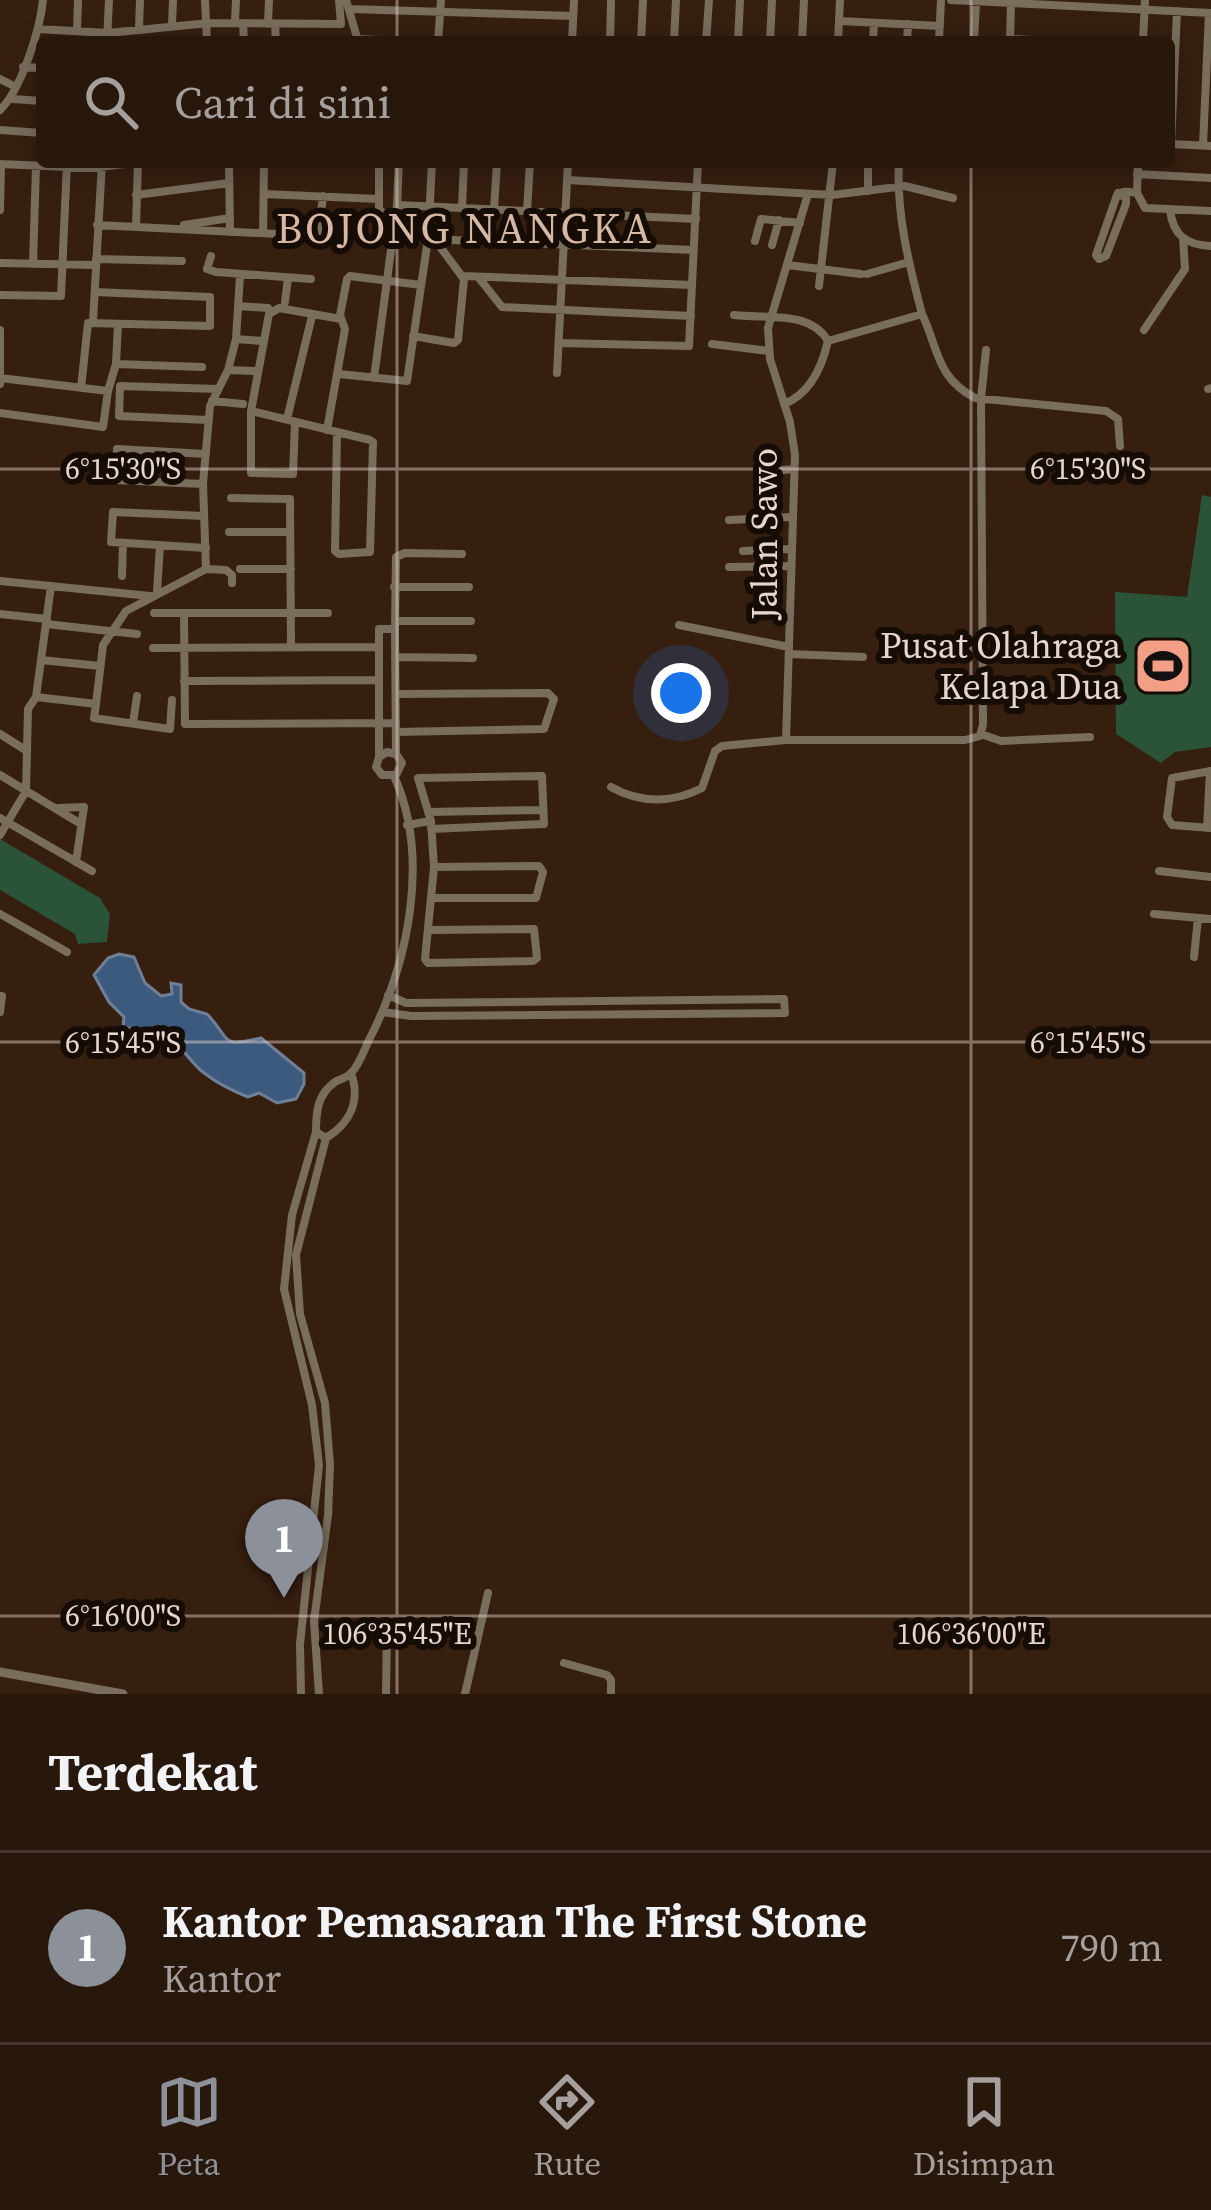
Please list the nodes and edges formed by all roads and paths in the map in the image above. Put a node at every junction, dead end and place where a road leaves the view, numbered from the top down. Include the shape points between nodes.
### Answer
1 (43, 0) edge
2 (78, 0) edge
3 (109, 0) edge
4 (140, 0) edge
5 (173, 0) edge
6 (206, 0) edge
7 (236, 0) edge
8 (269, 0) edge
9 (574, 0) edge
10 (611, 0) edge
11 (643, 0) edge
12 (676, 0) edge
13 (709, 0) edge
14 (740, 0) edge
15 (772, 0) edge
16 (804, 0) edge
17 (841, 0) edge
18 (941, 0) edge
19 (951, 0) edge
20 (976, 1) edge
21 (1011, 1) edge
22 (1145, 5) edge
23 (440, 6) edge
24 (347, 7) edge
25 (1177, 11) junction
26 (1210, 13) edge
27 (573, 16) junction
28 (839, 21) junction
29 (874, 22) junction
30 (207, 23) junction
31 (239, 23) junction
32 (271, 24) junction
33 (341, 24) junction
34 (908, 24) junction
35 (172, 25) junction
36 (940, 26) junction
37 (38, 29) junction
38 (139, 29) junction
39 (77, 31) junction
40 (102, 36) edge
41 (107, 36) edge
42 (111, 36) edge
43 (208, 36) edge
44 (242, 36) edge
45 (274, 36) edge
46 (356, 36) edge
47 (438, 36) edge
48 (572, 36) edge
49 (610, 36) edge
50 (641, 36) edge
51 (674, 36) edge
52 (706, 36) edge
53 (738, 36) edge
54 (770, 36) edge
55 (802, 36) edge
56 (838, 36) edge
57 (873, 36) edge
58 (907, 36) edge
59 (939, 36) edge
60 (974, 36) edge
61 (1010, 36) edge
62 (1143, 36) edge
63 (1175, 49) edge
64 (23, 67) junction
65 (36, 68) edge
66 (0, 79) edge
67 (16, 87) junction
68 (12, 99) junction
69 (36, 101) edge
70 (0, 110) edge
71 (0, 130) edge
72 (36, 133) edge
73 (1175, 144) edge
74 (1207, 146) edge
75 (1, 164) edge
76 (36, 166) edge
77 (37, 168) edge
78 (67, 168) edge
79 (102, 168) edge
80 (139, 168) edge
81 (229, 168) edge
82 (264, 168) edge
83 (378, 168) edge
84 (399, 168) edge
85 (432, 168) edge
86 (464, 168) edge
87 (497, 168) edge
88 (530, 168) edge
89 (568, 168) edge
90 (698, 168) edge
91 (833, 168) edge
92 (868, 168) edge
93 (899, 168) edge
94 (1138, 168) edge
95 (1138, 174) junction
96 (1211, 178) edge
97 (567, 180) junction
98 (230, 183) junction
99 (697, 186) junction
100 (897, 188) junction
101 (868, 191) junction
102 (264, 194) junction
103 (808, 194) junction
104 (1118, 194) junction
105 (1137, 194) junction
106 (136, 195) junction
107 (832, 195) junction
108 (0, 196) edge
109 (323, 196) junction
110 (953, 198) dead end
111 (378, 200) junction
112 (398, 205) junction
113 (430, 206) junction
114 (462, 208) junction
115 (0, 209) edge
116 (494, 209) junction
117 (1170, 210) junction
118 (527, 211) junction
119 (1211, 212) edge
120 (565, 213) junction
121 (230, 218) junction
122 (396, 218) junction
123 (696, 219) junction
124 (779, 220) junction
125 (800, 223) junction
126 (1106, 224) junction
127 (97, 225) junction
128 (136, 227) junction
129 (164, 228) junction
130 (1117, 228) junction
131 (230, 232) junction
132 (263, 233) junction
133 (1183, 238) junction
134 (431, 239) junction
135 (755, 241) dead end
136 (772, 245) dead end
137 (563, 246) junction
138 (1211, 246) edge
139 (694, 250) junction
140 (211, 256) dead end
141 (182, 261) dead end
142 (0, 262) edge
143 (96, 262) junction
144 (909, 262) junction
145 (33, 264) junction
146 (61, 264) junction
147 (788, 265) junction
148 (820, 269) junction
149 (240, 275) junction
150 (463, 276) junction
151 (477, 276) junction
152 (562, 277) junction
153 (288, 278) junction
154 (311, 279) dead end
155 (387, 281) junction
156 (421, 285) junction
157 (692, 285) junction
158 (819, 286) dead end
159 (95, 292) junction
160 (0, 296) edge
161 (285, 302) dead end
162 (238, 306) junction
163 (268, 308) dead end
164 (560, 311) junction
165 (922, 314) junction
166 (734, 315) dead end
167 (312, 316) junction
168 (691, 316) junction
169 (341, 319) junction
170 (771, 320) junction
171 (93, 322) junction
172 (118, 325) junction
173 (0, 330) edge
174 (1144, 330) dead end
175 (413, 336) junction
176 (236, 339) junction
177 (828, 340) junction
178 (262, 341) dead end
179 (559, 343) junction
180 (712, 344) dead end
181 (986, 350) dead end
182 (769, 351) junction
183 (116, 364) junction
184 (202, 367) dead end
185 (228, 370) junction
186 (254, 371) dead end
187 (557, 373) dead end
188 (338, 374) junction
189 (374, 378) junction
190 (0, 380) edge
191 (81, 388) junction
192 (218, 389) junction
193 (108, 391) junction
194 (981, 399) junction
195 (212, 401) junction
196 (243, 404) dead end
197 (784, 404) junction
198 (251, 412) junction
199 (0, 413) edge
200 (208, 420) junction
201 (291, 421) junction
202 (332, 431) junction
203 (1120, 446) dead end
204 (206, 454) junction
205 (794, 469) junction
206 (203, 484) junction
207 (763, 484) dead end
208 (231, 499) dead end
209 (204, 516) junction
210 (790, 517) junction
211 (729, 520) dead end
212 (229, 532) dead end
213 (290, 532) junction
214 (123, 543) junction
215 (160, 545) junction
216 (206, 548) junction
217 (789, 549) junction
218 (743, 551) dead end
219 (462, 554) dead end
220 (789, 566) junction
221 (729, 567) dead end
222 (240, 568) dead end
223 (206, 569) junction
224 (291, 569) junction
225 (122, 576) dead end
226 (0, 581) edge
227 (232, 583) dead end
228 (51, 586) junction
229 (394, 587) junction
230 (469, 587) dead end
231 (154, 595) junction
232 (291, 613) junction
233 (328, 613) dead end
234 (0, 614) edge
235 (154, 614) dead end
236 (184, 614) junction
237 (46, 621) junction
238 (471, 621) dead end
239 (395, 625) junction
240 (679, 625) dead end
241 (112, 631) junction
242 (137, 634) dead end
243 (291, 647) junction
244 (377, 647) junction
245 (153, 648) dead end
246 (184, 648) junction
247 (790, 651) junction
248 (395, 657) junction
249 (863, 657) dead end
250 (473, 658) dead end
251 (41, 660) junction
252 (100, 667) junction
253 (378, 680) junction
254 (184, 681) junction
255 (395, 694) junction
256 (137, 696) dead end
257 (36, 697) junction
258 (172, 700) dead end
259 (96, 704) junction
260 (133, 723) junction
261 (379, 723) junction
262 (396, 727) junction
263 (0, 734) edge
264 (981, 734) junction
265 (1090, 737) dead end
266 (786, 740) junction
267 (27, 751) junction
268 (396, 754) junction
269 (379, 757) junction
270 (1211, 771) edge
271 (0, 775) edge
272 (394, 776) junction
273 (611, 787) dead end
274 (26, 790) junction
275 (56, 808) junction
276 (542, 810) junction
277 (4, 820) edge
278 (430, 821) junction
279 (81, 824) junction
280 (407, 825) junction
281 (1209, 828) edge
282 (0, 835) edge
283 (76, 862) junction
284 (434, 867) junction
285 (92, 871) dead end
286 (1159, 871) dead end
287 (1211, 877) edge
288 (433, 898) junction
289 (0, 914) edge
290 (1154, 914) dead end
291 (1198, 918) junction
292 (1211, 919) edge
293 (430, 930) junction
294 (67, 952) dead end
295 (1194, 957) dead end
296 (388, 995) junction
297 (2, 996) edge
298 (411, 1003) junction
299 (0, 1012) edge
300 (383, 1012) junction
301 (411, 1016) junction
302 (351, 1073) junction
303 (316, 1132) junction
304 (326, 1138) junction
305 (488, 1593) dead end
306 (387, 1629) dead end
307 (564, 1663) dead end
308 (0, 1672) edge
309 (123, 1694) edge
310 (301, 1694) edge
311 (319, 1694) edge
312 (386, 1694) edge
313 (465, 1694) edge
314 (610, 1694) edge

1 - 37 street
2 - 39 street
3 - 41 street
4 - 38 street
5 - 35 street
6 - 30 street
7 - 31 street
8 - 32 street
9 - 27 street
10 - 49 street
11 - 50 street
12 - 51 street
13 - 52 street
14 - 53 street
15 - 54 street
16 - 55 street
17 - 28 street
18 - 36 street
19 - 20 street
20 - 21 street
20 - 60 street
21 - 22 street
21 - 61 street
22 - 25 street
22 - 62 street
23 - 24 street
23 - 27 street
23 - 47 street
24 - 33 street
24 - 33 street
24 - 46 street
25 - 26 street
25 - 63 street
26 - 74 street
27 - 48 street
28 - 29 street
28 - 56 street
29 - 34 street
29 - 57 street
30 - 31 street
30 - 35 street
30 - 43 street
31 - 32 street
31 - 44 street
32 - 33 street
32 - 45 street
34 - 36 street
34 - 58 street
35 - 38 street
36 - 59 street
37 - 39 street
37 - 64 street
38 - 42 street
39 - 40 street
64 - 65 street
64 - 67 street
66 - 67 street
67 - 68 street
68 - 69 street
68 - 70 street
71 - 72 street
73 - 74 street
75 - 76 street
75 - 108 street
77 - 145 street
78 - 146 street
79 - 127 street
80 - 106 street
81 - 98 street
82 - 102 street
83 - 111 street
84 - 112 street
85 - 113 street
86 - 114 street
87 - 116 street
88 - 118 street
89 - 97 street
90 - 99 street
91 - 107 street
92 - 101 street
93 - 100 street
94 - 95 street
95 - 96 street
95 - 105 street
97 - 99 street
97 - 120 street
98 - 106 street
98 - 121 street
99 - 103 street
99 - 123 street
100 - 101 street
100 - 110 street
100 - 144 street
101 - 107 street
102 - 109 street
102 - 132 street
103 - 107 street
103 - 125 street, Jalan Sawo
104 - 105 street
104 - 126 street
104 - 130 street via 1127,200
105 - 117 street via 1145,208
106 - 128 street
107 - 148 street
108 - 115 street
109 - 111 street
109 - 132 street via 318,236
111 - 122 street via 382,214
112 - 113 street
112 - 122 street
113 - 114 street
113 - 134 street
114 - 116 street
116 - 118 street
117 - 119 street
117 - 133 street
118 - 120 street
120 - 123 street
120 - 137 street
121 - 129 street
121 - 131 street
122 - 155 street
123 - 139 street
124 - 125 street
124 - 135 street via 761,219
124 - 136 street
125 - 147 street, Jalan Sawo
126 - 130 street
126 - 130 street via 1100,260
127 - 128 street
127 - 143 street
128 - 129 street
129 - 131 street
131 - 132 street
133 - 138 street
133 - 174 street via 1185,269
134 - 137 street
134 - 150 street
134 - 156 street
137 - 139 street
137 - 152 street
139 - 157 street
140 - 149 street via 207,269
141 - 143 street
142 - 145 street
143 - 146 street
143 - 159 street
144 - 148 street via 864,274
144 - 165 street
145 - 146 street
146 - 160 street via 60,298
147 - 148 street
147 - 170 street, Jalan Sawo
148 - 158 street
149 - 153 street
149 - 162 street
150 - 151 street
150 - 175 street via 457,343
151 - 152 street
151 - 164 street via 502,307
152 - 157 street
152 - 164 street
153 - 154 street
153 - 161 street
155 - 156 street
155 - 169 street via 350,277
155 - 189 street
156 - 175 street
157 - 168 street
159 - 171 street
159 - 172 street via 211,298 208,328
162 - 163 street
162 - 176 street
164 - 168 street
164 - 179 street
165 - 177 street
165 - 194 street via 944,374
166 - 170 street
167 - 169 street
167 - 198 street via 279,308 269,314
167 - 201 street
168 - 179 street via 685,348
169 - 188 street
170 - 177 street via 807,320
170 - 182 street, Jalan Sawo
171 - 172 street
171 - 191 street via 85,326
172 - 183 street
173 - 190 street
175 - 189 street via 407,382
176 - 178 street
176 - 185 street
177 - 197 street via 806,389
179 - 187 street
180 - 182 street
181 - 194 street
182 - 197 street, Jalan Sawo
183 - 184 street
183 - 193 street
185 - 186 street
185 - 192 street
188 - 189 street
188 - 202 street
190 - 191 street
191 - 193 street
192 - 195 street
192 - 200 street via 121,386 119,416
193 - 199 street via 103,427
194 - 203 street via 1106,411 1118,419
194 - 264 street
195 - 196 street
195 - 200 street
197 - 205 street, Jalan Sawo
198 - 201 street
198 - 201 street via 255,475 293,474
200 - 204 street
201 - 202 street
202 - 202 street via 373,442 370,552 335,550
204 - 206 street
204 - 206 street via 117,448 115,480
205 - 207 street via 774,472
205 - 210 street, Jalan Sawo
206 - 209 street
208 - 213 street via 289,498
209 - 214 street via 112,512 111,542
209 - 216 street
210 - 211 street
210 - 217 street, Jalan Sawo
212 - 213 street
213 - 224 street
214 - 215 street
214 - 225 street
215 - 216 street
215 - 231 street
216 - 223 street
217 - 218 street
217 - 220 street, Jalan Sawo
219 - 229 street via 399,554
220 - 221 street
220 - 247 street, Jalan Sawo
222 - 224 street
223 - 227 street via 226,570
223 - 231 street
224 - 232 street
226 - 228 street
228 - 231 street
228 - 237 street
229 - 230 street
229 - 239 street
231 - 241 street via 126,610
232 - 233 street
232 - 236 street
232 - 243 street
234 - 237 street
235 - 236 street
236 - 246 street
237 - 241 street
237 - 251 street
238 - 239 street
239 - 244 street via 378,630
239 - 248 street
240 - 247 street
241 - 242 street
241 - 252 street
243 - 244 street
243 - 246 street
244 - 253 street
245 - 246 street
246 - 254 street
247 - 249 street
247 - 266 street, Jalan Sawo
248 - 250 street
248 - 255 street
251 - 252 street
251 - 257 street
252 - 259 street
253 - 254 street
253 - 261 street
254 - 261 street via 186,724
255 - 262 street
255 - 262 street via 548,692 554,699 544,729
256 - 260 street
257 - 259 street
257 - 267 street
258 - 260 street via 170,729
259 - 260 street via 94,718
261 - 262 street
261 - 269 street
262 - 268 street
263 - 267 street
264 - 265 street via 1001,741
264 - 266 street
266 - 273 street via 722,746 702,788 677,798 642,799
267 - 274 street
268 - 269 street
268 - 272 street via 402,766
269 - 272 street via 379,772
270 - 281 street
270 - 281 street via 1178,774 1168,790 1169,823
271 - 274 street
272 - 280 street
274 - 275 street
274 - 277 street
275 - 279 street
275 - 279 street via 84,807
276 - 278 street
276 - 278 street via 540,826
276 - 278 street via 541,774 419,776
277 - 282 street
277 - 283 street
278 - 280 street
278 - 284 street
279 - 283 street
280 - 296 street via 411,901
283 - 285 street
284 - 288 street
284 - 288 street via 543,872 536,898
286 - 287 street
288 - 293 street
289 - 294 street
290 - 291 street
291 - 292 street
291 - 295 street
293 - 293 street via 534,929 538,952 533,962 428,963
296 - 298 street
296 - 300 street
297 - 299 street
298 - 301 street
298 - 301 street via 784,999 785,1013
300 - 301 street
300 - 302 street
302 - 303 street via 322,1095
302 - 304 street via 351,1114
303 - 304 street
303 - 310 street via 292,1215 284,1288 319,1465
304 - 311 street via 296,1255 330,1465 314,1621
305 - 313 street
306 - 312 street
307 - 314 street via 607,1675
308 - 309 street

